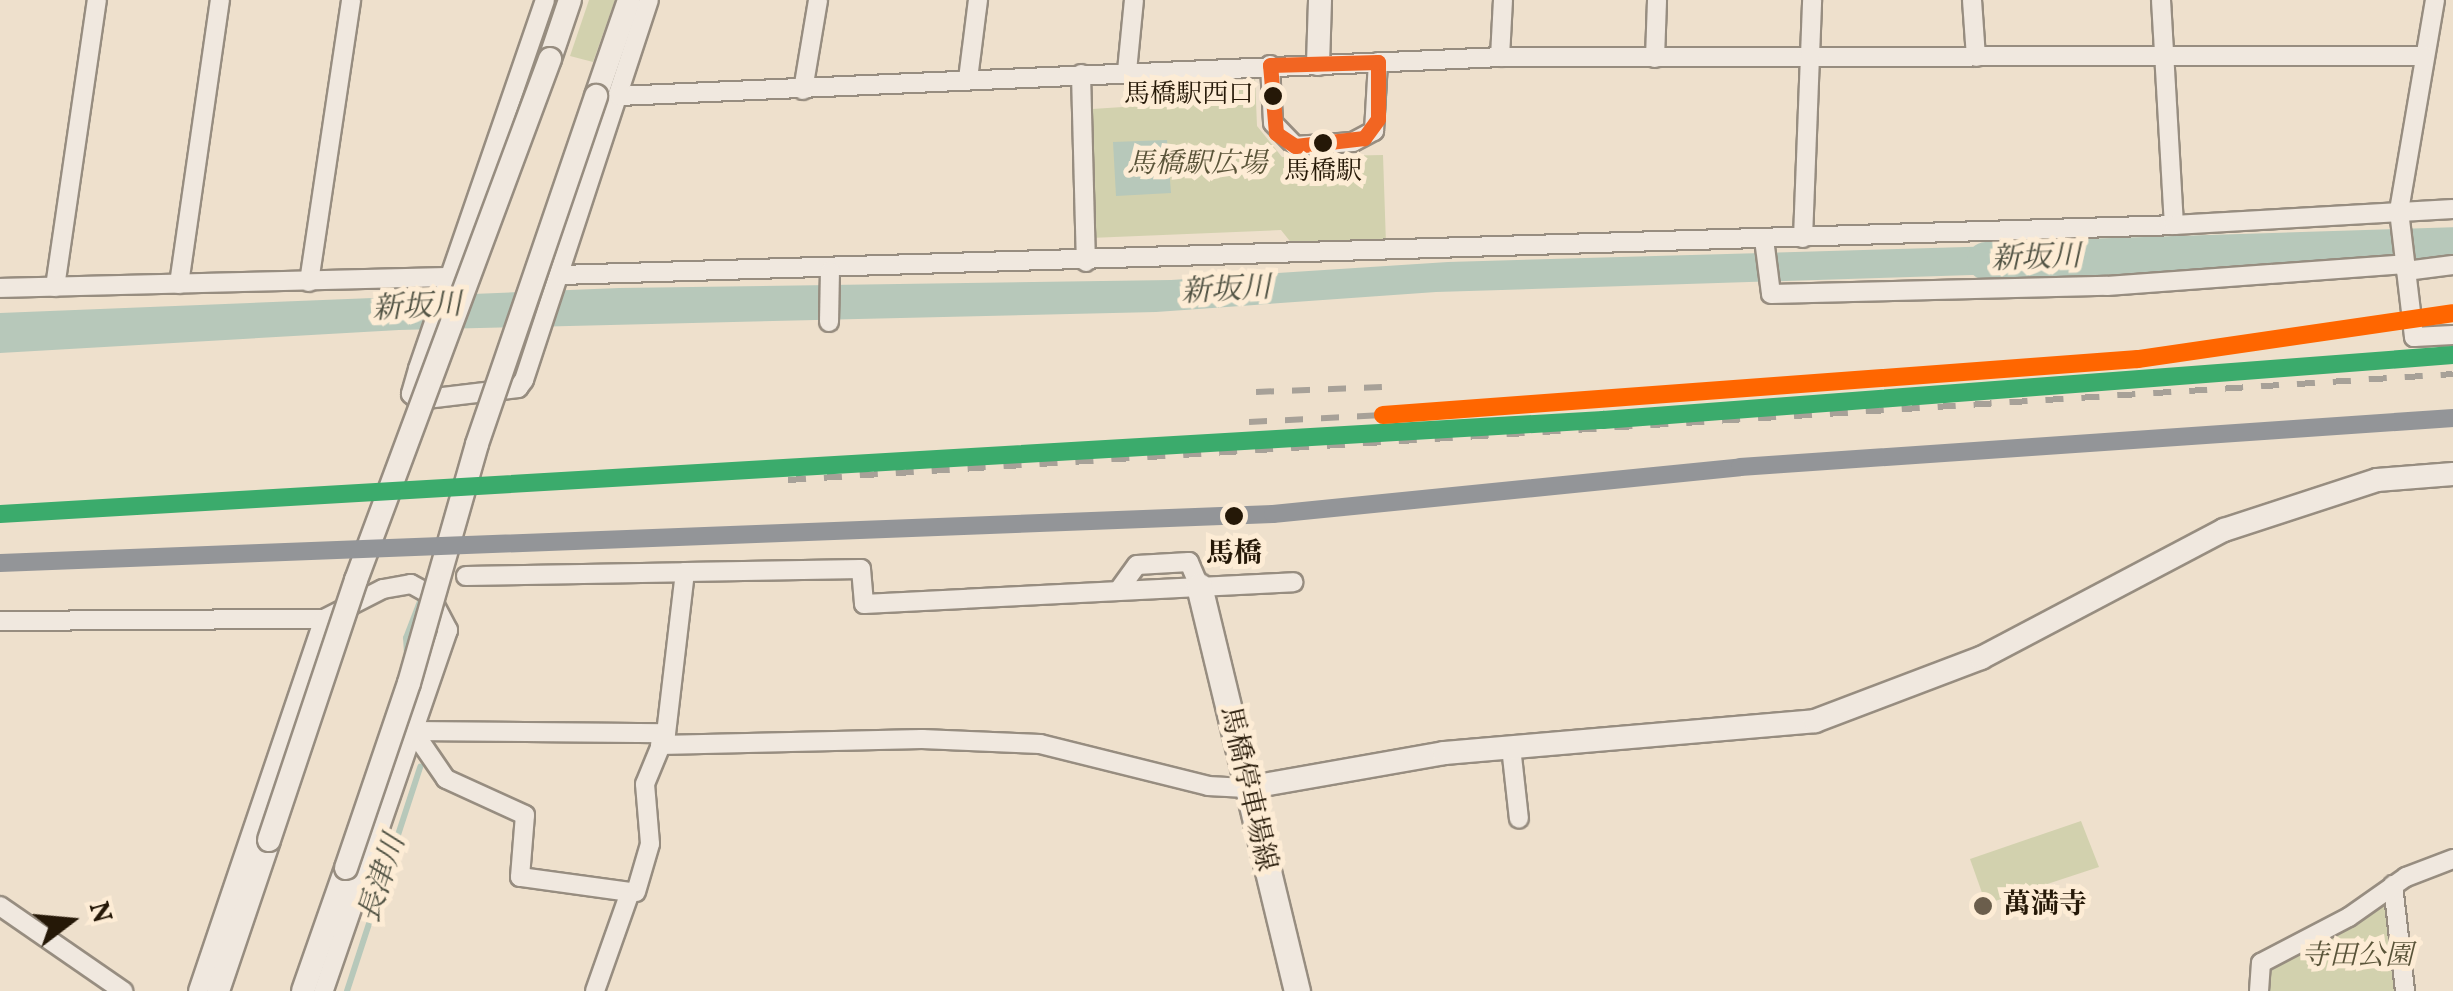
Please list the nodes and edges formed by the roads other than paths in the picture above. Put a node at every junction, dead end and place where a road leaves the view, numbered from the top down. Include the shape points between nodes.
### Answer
1 (97, 0) edge
2 (220, 0) edge
3 (351, 0) edge
4 (544, 0) edge
5 (570, 0) edge
6 (628, 0) edge
7 (649, 0) edge
8 (818, 0) edge
9 (978, 0) edge
10 (1134, 0) edge
11 (1320, 0) edge
12 (1503, 0) edge
13 (1657, 0) edge
14 (1812, 0) edge
15 (1972, 0) edge
16 (2161, 0) edge
17 (2435, 0) edge
18 (2164, 56) junction
19 (2424, 56) junction
20 (1500, 57) junction
21 (1810, 57) junction
22 (1656, 58) junction
23 (1976, 58) junction
24 (1378, 62) junction
25 (1318, 64) junction
26 (1270, 66) junction
27 (1128, 72) junction
28 (1081, 74) junction
29 (968, 79) junction
30 (802, 90) junction
31 (608, 96) junction
32 (2453, 209) edge
33 (2400, 217) junction
34 (2174, 225) junction
35 (1803, 238) junction
36 (1764, 239) junction
37 (1086, 262) junction
38 (2453, 265) edge
39 (2405, 268) junction
40 (830, 271) junction
41 (560, 275) junction
42 (448, 277) junction
43 (309, 282) junction
44 (179, 284) junction
45 (55, 287) junction
46 (0, 288) edge
47 (829, 322) dead end
48 (2453, 336) edge
49 (2453, 474) edge
50 (685, 572) junction
51 (466, 576) dead end
52 (1293, 582) dead end
53 (1200, 586) junction
54 (324, 618) junction
55 (0, 621) edge
56 (413, 731) junction
57 (663, 739) junction
58 (1511, 747) junction
59 (1246, 788) junction
60 (1519, 820) dead end
61 (2453, 859) edge
62 (2393, 885) junction
63 (636, 892) dead end
64 (0, 906) edge
65 (123, 991) edge
66 (198, 991) edge
67 (218, 991) edge
68 (302, 991) edge
69 (324, 991) edge
70 (595, 991) edge
71 (1296, 991) edge
72 (2259, 991) edge
73 (2405, 991) edge

1 - 45 street
2 - 44 street
3 - 43 street
4 - 42 street
5 - 67 street, bridge via 356,580
6 - 31 street
7 - 31 street
8 - 30 street
9 - 29 street
10 - 27 street
11 - 25 street
12 - 20 street
13 - 22 street
14 - 21 street
15 - 23 street
16 - 18 street
17 - 19 street
18 - 19 street
18 - 23 street
18 - 34 street
19 - 33 street
20 - 22 street
20 - 24 street
21 - 22 street
21 - 23 street
21 - 35 street
24 - 25 street
24 - 26 street via 1374,131 1353,142 1295,146 1272,124
25 - 26 street
26 - 27 street
27 - 28 street
28 - 29 street
28 - 37 street
29 - 30 street
30 - 31 street
31 - 41 street
31 - 68 street, bridge via 478,444 410,683
32 - 33 street
33 - 34 street
33 - 39 street
34 - 35 street
35 - 36 street
36 - 37 street
36 - 39 street via 1772,294 2126,285
37 - 40 street
38 - 39 street
39 - 48 street via 2414,337
40 - 41 street
40 - 47 street
41 - 42 street via 518,388 418,400 411,394
42 - 43 street
43 - 44 street
44 - 45 street
45 - 46 street
49 - 58 street via 2377,480 2224,530 1981,658 1815,721
50 - 51 street
50 - 53 street via 861,569 864,604
50 - 57 street
52 - 53 street
53 - 59 main road, 馬橋停車場線
54 - 55 street
54 - 56 street via 391,588 411,584 429,594 448,630
54 - 66 street
56 - 57 street
56 - 69 street
56 - 70 street via 446,778 526,815 520,877 630,892
57 - 59 street via 1040,744 1208,786
57 - 63 street via 645,784 650,844
58 - 59 street
58 - 60 street
59 - 71 main road, 馬橋停車場線
61 - 62 street
62 - 72 street via 2261,963
62 - 73 street
64 - 65 street

